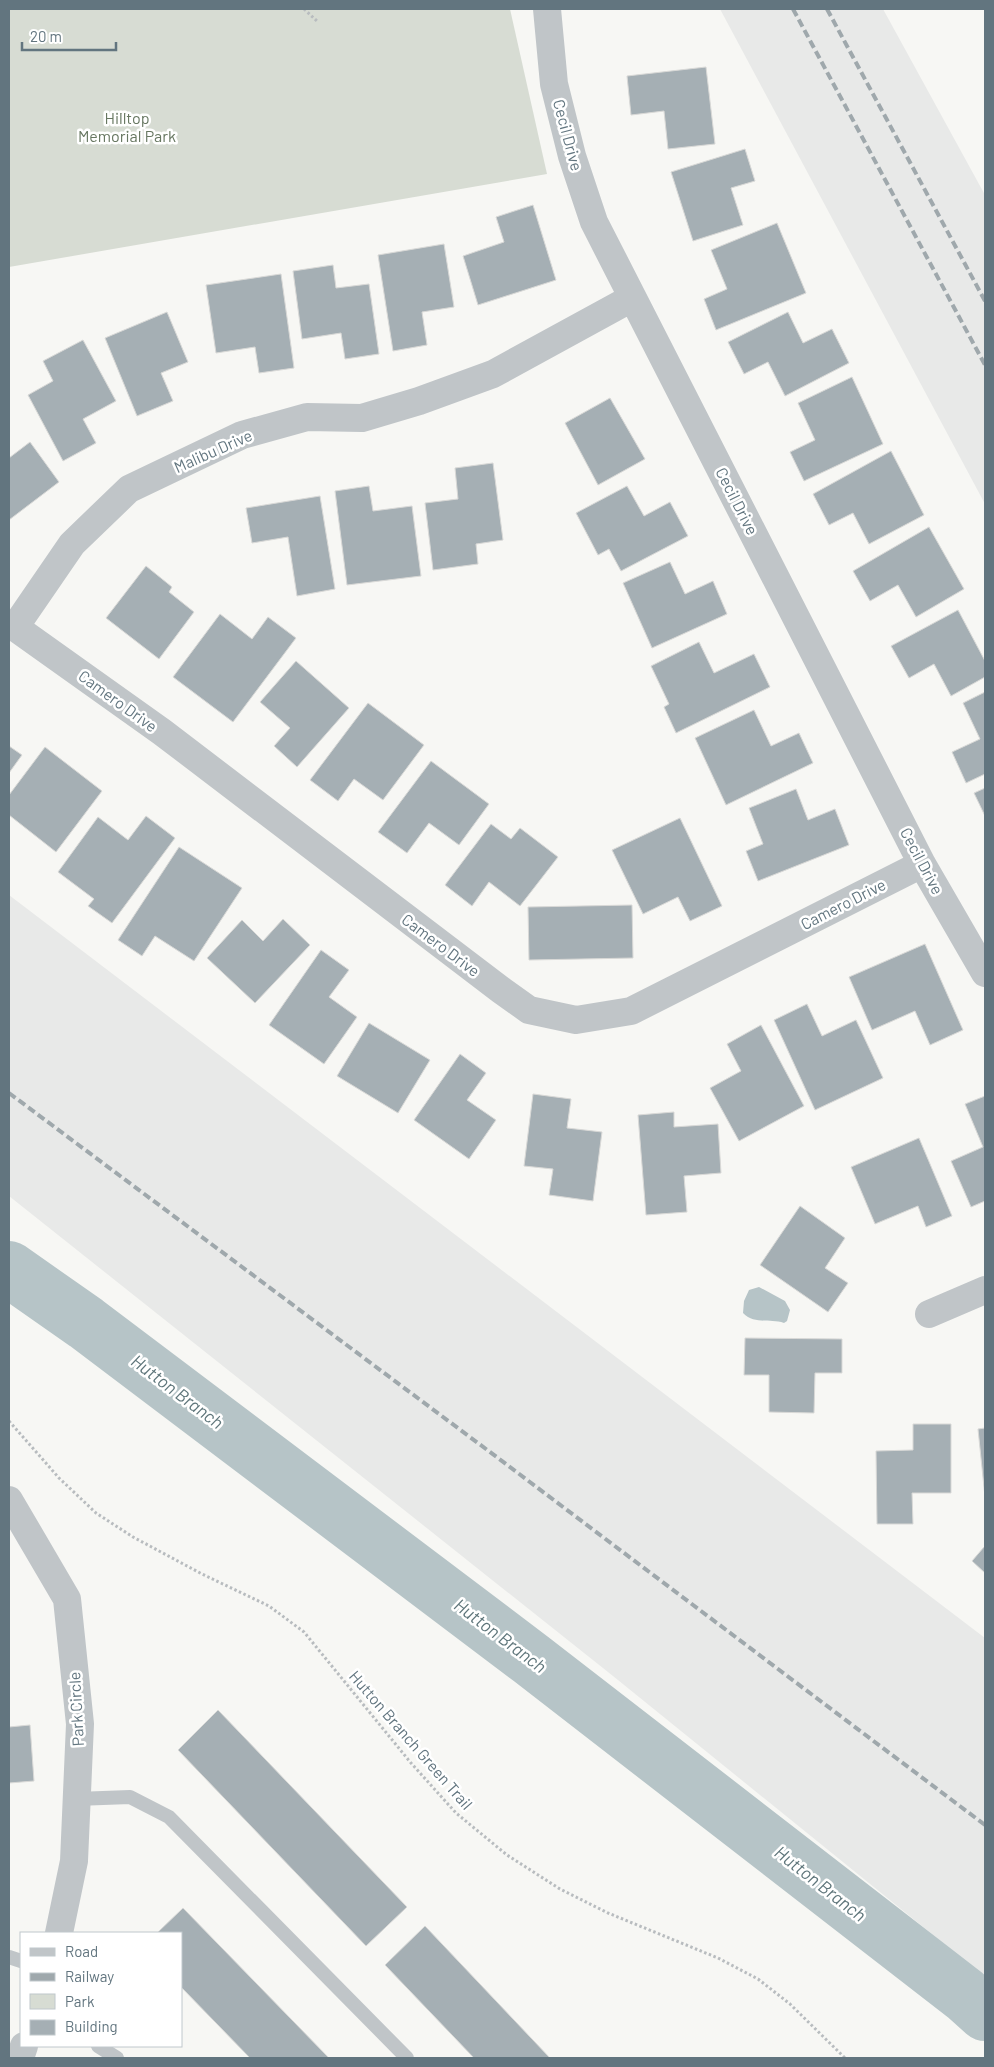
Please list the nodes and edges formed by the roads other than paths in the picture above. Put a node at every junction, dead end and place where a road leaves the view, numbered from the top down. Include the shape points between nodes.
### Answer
1 (547, 9) edge
2 (632, 298) junction
3 (12, 625) edge
4 (922, 864) junction
5 (985, 973) edge
6 (985, 1290) edge
7 (929, 1314) dead end
8 (9, 1500) edge
9 (76, 1799) junction
10 (59, 1932) edge
11 (100, 2047) edge
12 (117, 2058) edge
13 (408, 2058) edge

1 - 2 street, Cecil Drive via 554,84 572,156 594,222
2 - 3 street, Malibu Drive via 493,374 362,418 307,417 242,435 129,489 72,544
2 - 4 street, Cecil Drive
3 - 4 street, Camero Drive via 162,732 529,1010 576,1020 631,1011
4 - 5 street, Cecil Drive
6 - 7 street
8 - 9 street, Park Circle via 67,1598 80,1724
9 - 10 street, Park Circle via 74,1861
9 - 13 lane via 130,1797 169,1816
11 - 12 lane

